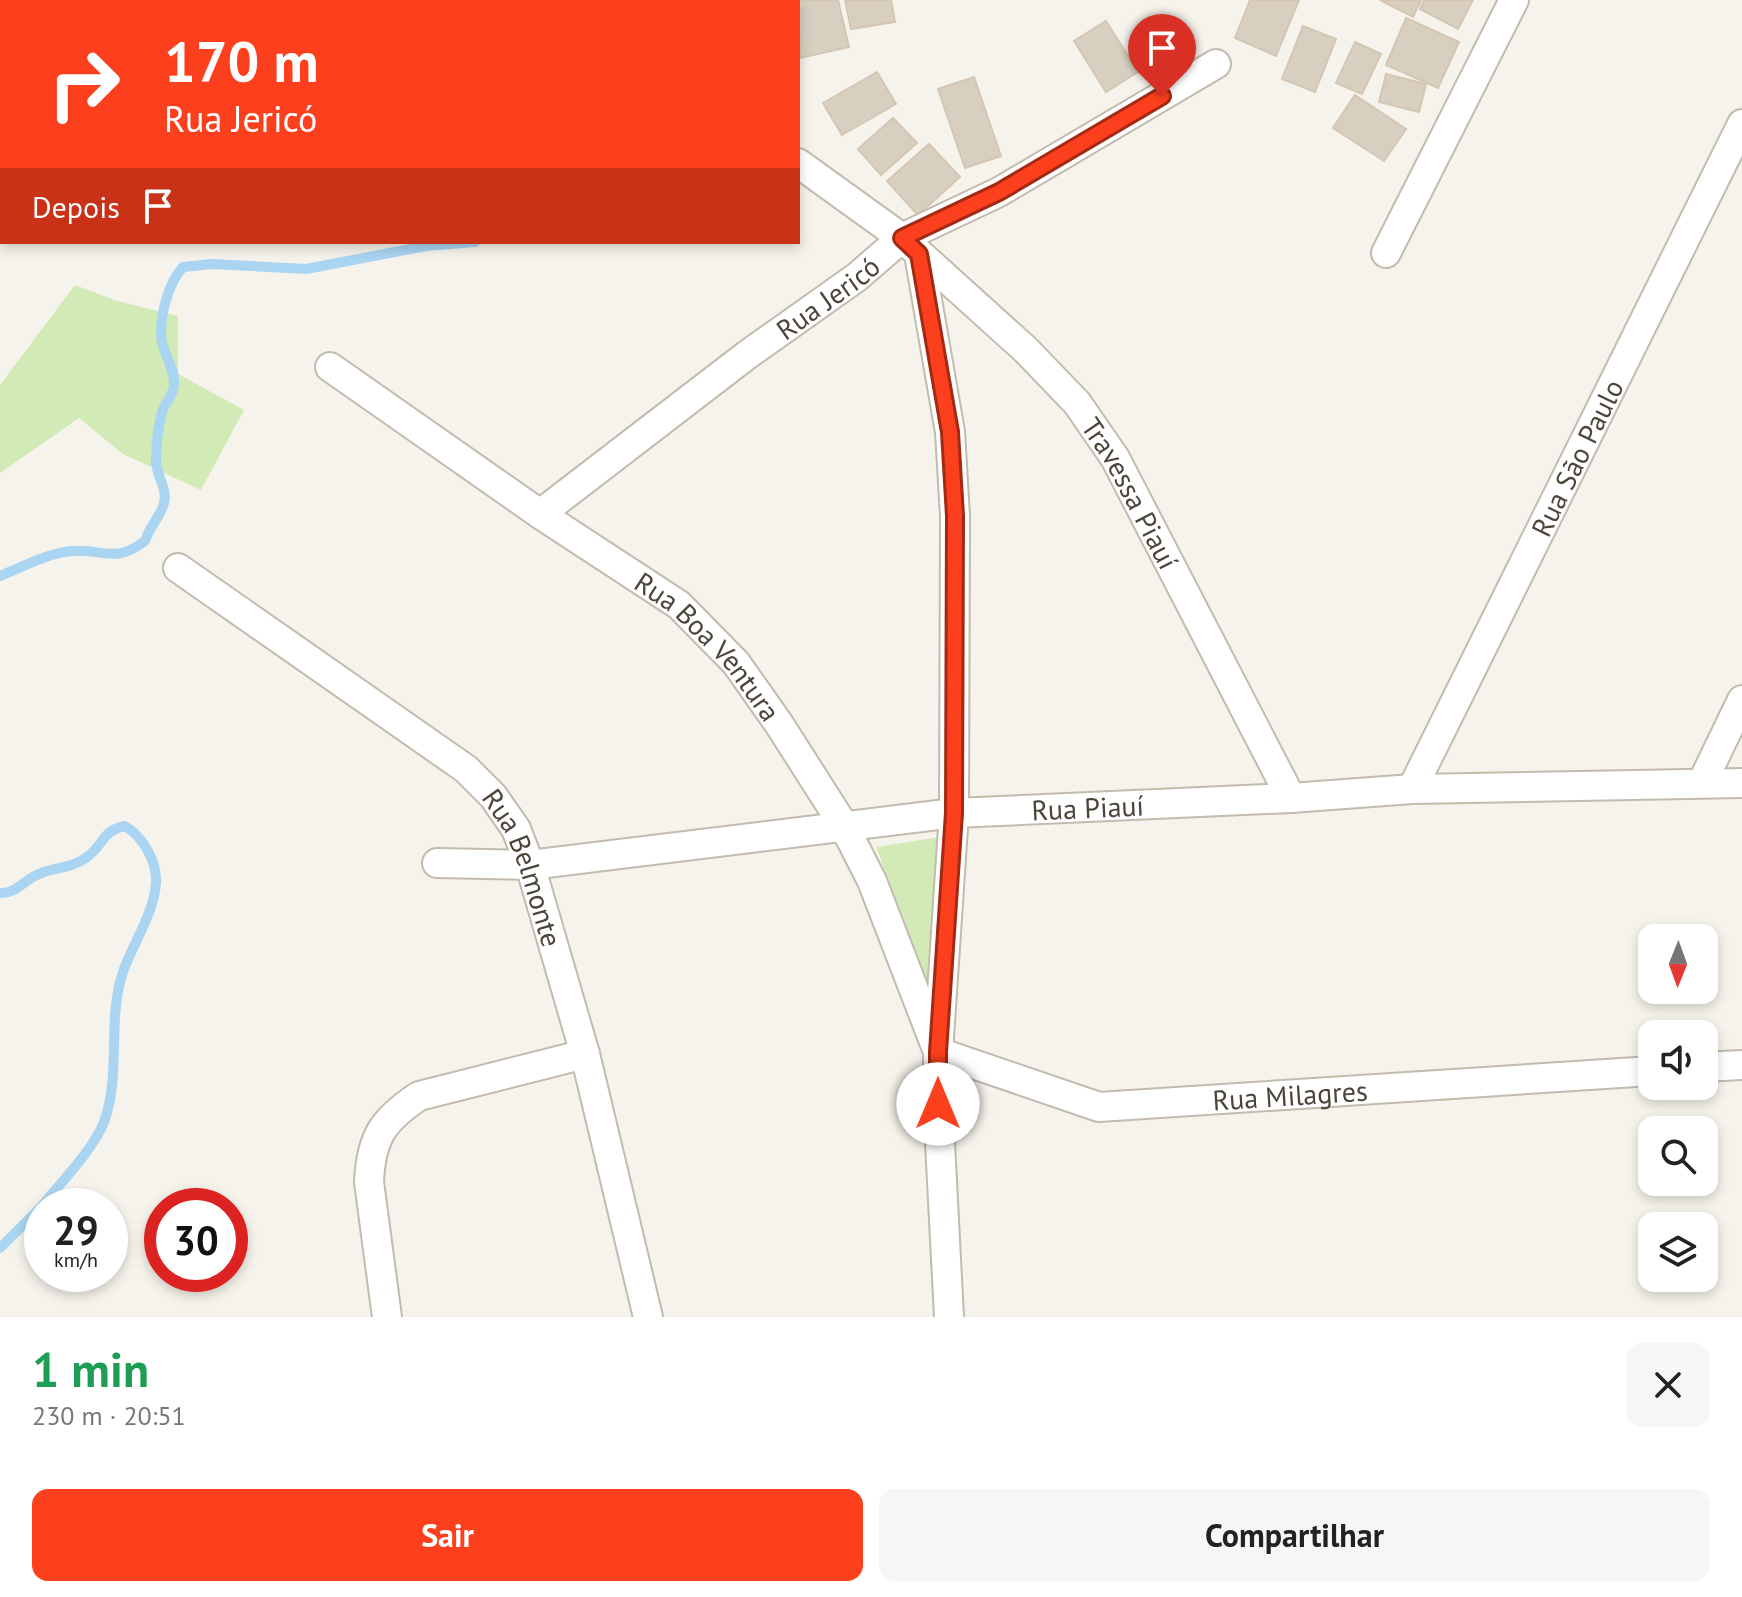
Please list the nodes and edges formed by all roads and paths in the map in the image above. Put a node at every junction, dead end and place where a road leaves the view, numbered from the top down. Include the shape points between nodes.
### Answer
1 (1514, 0) edge
2 (1216, 64) dead end
3 (1742, 124) edge
4 (800, 164) edge
5 (911, 246) junction
6 (1386, 253) dead end
7 (330, 367) dead end
8 (540, 514) junction
9 (178, 568) dead end
10 (1742, 700) edge
11 (1702, 783) junction
12 (1742, 783) edge
13 (1412, 789) junction
14 (1291, 798) junction
15 (954, 813) junction
16 (844, 826) junction
17 (437, 863) dead end
18 (530, 865) junction
19 (938, 1052) junction
20 (585, 1054) junction
21 (1742, 1065) edge
22 (1718, 1066) edge
23 (1638, 1072) edge
24 (387, 1317) edge
25 (648, 1317) edge
26 (949, 1317) edge

1 - 6 street
2 - 5 street, Rua Jericó
3 - 13 street, Rua São Paulo
4 - 5 street, Travessa Piauí
5 - 8 street, Rua Jericó via 857,277 747,355
5 - 14 street, Travessa Piauí via 1026,350 1077,403 1100,436
5 - 15 street via 950,432 955,516
7 - 8 street, Rua Boa Ventura
8 - 16 street, Rua Boa Ventura via 679,605 736,663
9 - 18 street, Rua Belmonte via 466,769 516,829
10 - 11 street
11 - 12 street, Rua Piauí
11 - 13 street, Rua Piauí
13 - 14 street, Rua Piauí
14 - 15 street, Rua Piauí
15 - 16 street, Rua Piauí
15 - 19 street
16 - 18 street, Rua Piauí
16 - 19 street, Rua Boa Ventura via 884,910
17 - 18 street, Rua Piauí
18 - 20 street, Rua Belmonte
19 - 23 street, Rua Milagres via 1099,1107
19 - 26 street
20 - 24 street via 419,1096 382,1127 369,1182
20 - 25 street, Rua Belmonte
21 - 22 street

